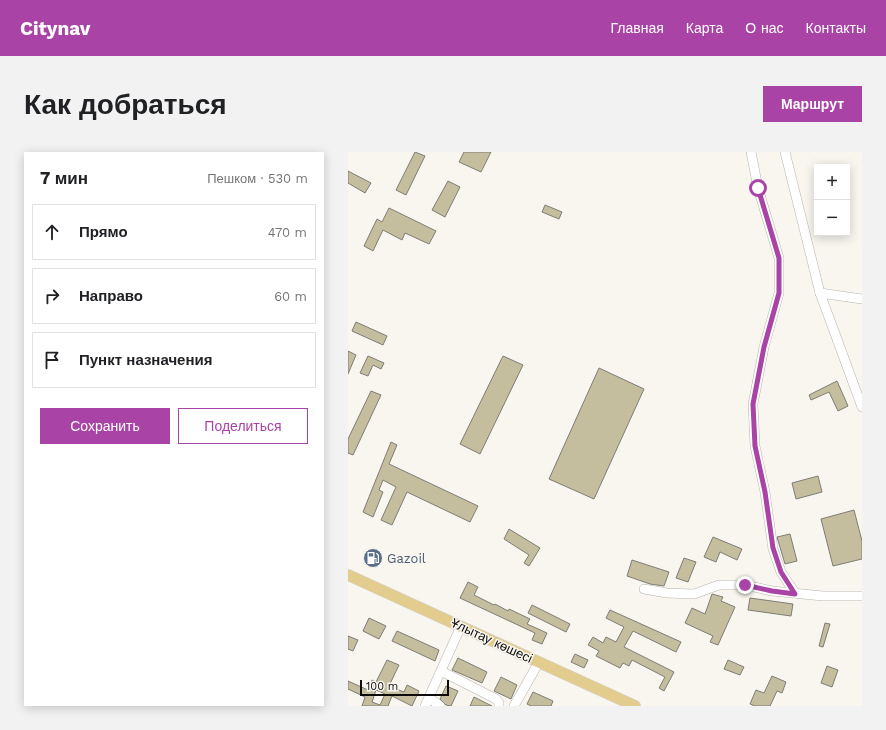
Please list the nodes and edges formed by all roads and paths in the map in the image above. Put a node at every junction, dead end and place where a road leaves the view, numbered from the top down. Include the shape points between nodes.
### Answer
1 (751, 152) edge
2 (785, 152) edge
3 (820, 294) junction
4 (862, 299) edge
5 (862, 407) edge
6 (348, 575) edge
7 (644, 589) dead end
8 (795, 594) junction
9 (862, 596) edge
10 (461, 626) junction
11 (539, 662) junction
12 (441, 671) junction
13 (427, 702) edge
14 (440, 706) edge
15 (499, 706) edge
16 (514, 706) edge
17 (635, 706) edge

1 - 8 street via 758,188 779,258 779,293 764,347 753,404 755,446 773,548 781,572
2 - 3 street
3 - 4 street
3 - 5 street
6 - 10 main road, Ұлытау көшесі
7 - 8 street via 694,594 719,585 745,585
8 - 9 street
10 - 11 main road, Ұлытау көшесі
10 - 12 street
11 - 16 street
11 - 17 main road, Ұлытау көшесі
12 - 13 street
12 - 15 street via 496,699
13 - 14 street

